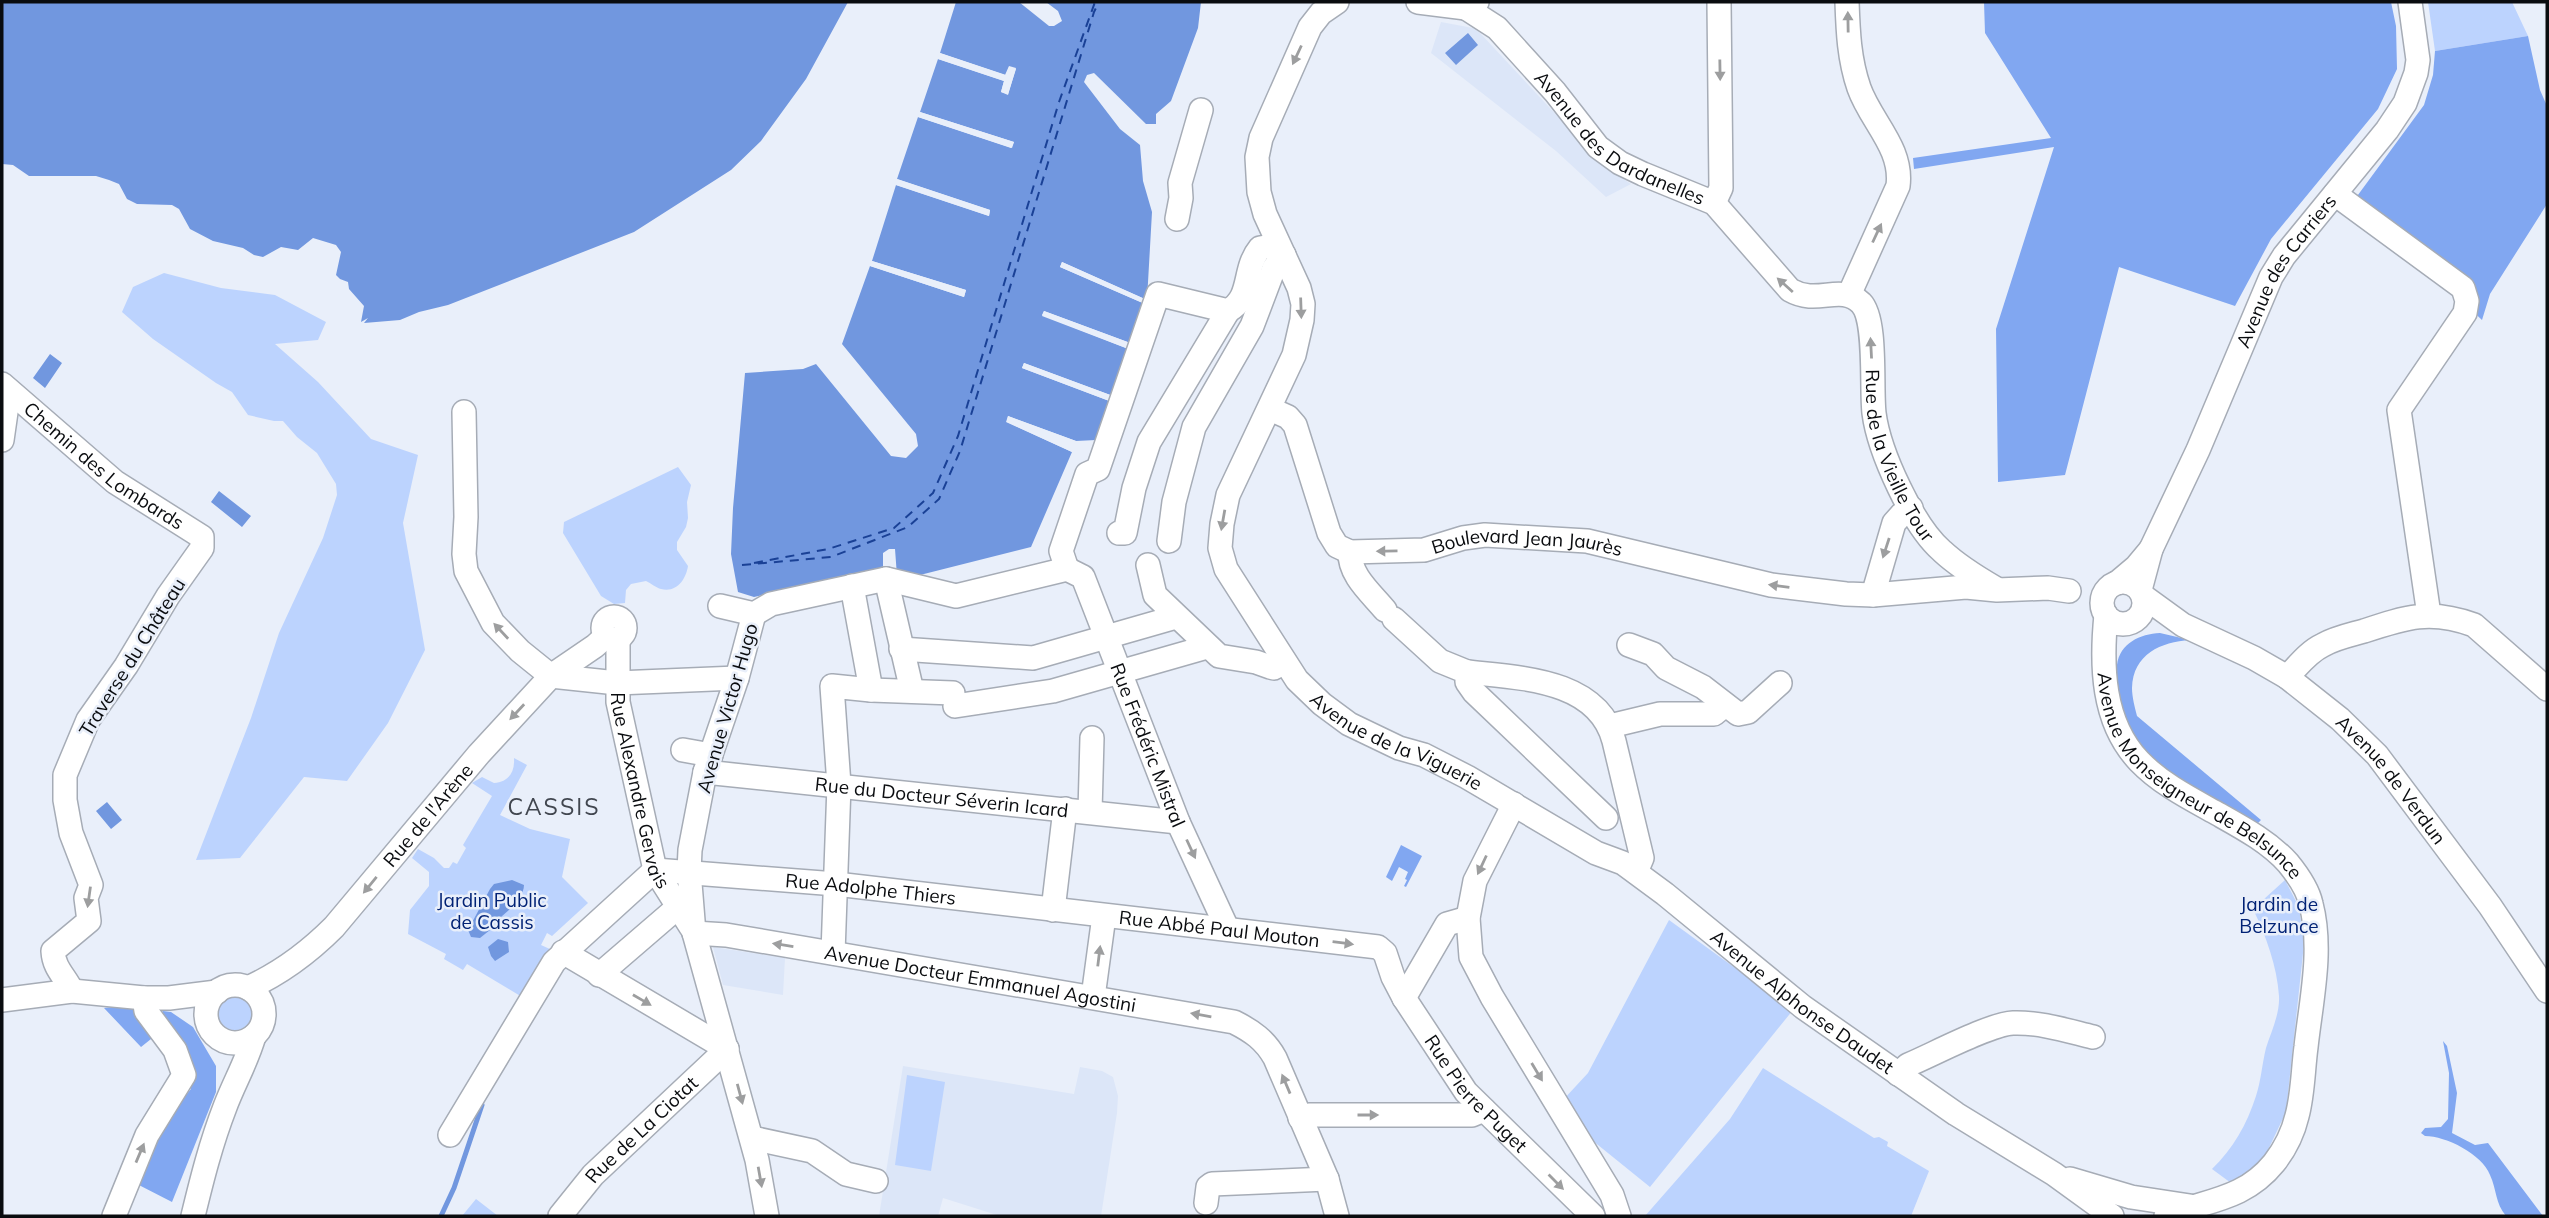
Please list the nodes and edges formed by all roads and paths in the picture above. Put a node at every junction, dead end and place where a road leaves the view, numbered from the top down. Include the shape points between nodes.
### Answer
1 (1338, 2) edge
2 (1418, 2) edge
3 (1490, 2) edge
4 (1719, 2) edge
5 (1847, 2) edge
6 (2410, 2) edge
7 (1471, 5) edge
8 (1497, 28) junction
9 (1201, 110) dead end
10 (2335, 194) junction
11 (1714, 203) junction
12 (1177, 219) dead end
13 (1281, 250) junction
14 (1849, 295) junction
15 (1228, 311) junction
16 (4, 395) edge
17 (1270, 409) junction
18 (464, 412) dead end
19 (2, 440) edge
20 (1911, 508) junction
21 (1119, 533) dead end
22 (1169, 541) dead end
23 (202, 548) joint
24 (2151, 549) junction
25 (1350, 552) junction
26 (1148, 565) dead end
27 (1067, 569) junction
28 (886, 579) junction
29 (2114, 584) junction
30 (852, 586) junction
31 (1997, 590) junction
32 (2069, 591) junction
33 (2142, 593) junction
34 (1873, 595) junction
35 (720, 606) dead end
36 (2104, 612) junction
37 (754, 614) junction
38 (2429, 615) junction
39 (1176, 617) junction
40 (2133, 621) junction
41 (2183, 625) junction
42 (1107, 637) junction
43 (612, 638) joint
44 (1629, 645) dead end
45 (1207, 647) junction
46 (901, 649) junction
47 (1283, 662) junction
48 (2104, 663) junction
49 (1121, 671) junction
50 (1467, 672) junction
51 (551, 676) junction
52 (2287, 677) junction
53 (737, 678) junction
54 (617, 683) junction
55 (1780, 683) dead end
56 (2547, 689) edge
57 (871, 690) junction
58 (912, 691) junction
59 (1725, 705) junction
60 (1610, 726) junction
61 (1092, 738) dead end
62 (683, 750) dead end
63 (708, 763) junction
64 (839, 785) junction
65 (1514, 804) junction
66 (1065, 810) junction
67 (1090, 812) junction
68 (1606, 818) dead end
69 (1178, 822) junction
70 (656, 870) junction
71 (689, 871) junction
72 (1636, 872) junction
73 (836, 884) junction
74 (678, 907) junction
75 (1053, 910) junction
76 (1104, 916) junction
77 (1468, 918) junction
78 (1227, 928) junction
79 (695, 933) junction
80 (1430, 950) junction
81 (563, 952) junction
82 (833, 953) junction
83 (1387, 959) junction
84 (599, 975) junction
85 (248, 988) junction
86 (72, 992) junction
87 (217, 992) junction
88 (2547, 992) edge
89 (1093, 997) junction
90 (169, 998) junction
91 (1404, 998) junction
92 (144, 999) junction
93 (2, 1000) edge
94 (215, 1032) junction
95 (254, 1036) junction
96 (2094, 1037) dead end
97 (727, 1049) junction
98 (1898, 1074) junction
99 (225, 1106) junction
100 (1484, 1111) junction
101 (1300, 1118) junction
102 (450, 1135) dead end
103 (752, 1139) junction
104 (2054, 1174) joint
105 (1326, 1179) junction
106 (876, 1181) dead end
107 (1206, 1203) dead end
108 (2099, 1203) edge
109 (2195, 1207) junction
110 (114, 1216) edge
111 (193, 1216) edge
112 (560, 1216) edge
113 (767, 1216) edge
114 (1337, 1216) edge
115 (1593, 1216) edge
116 (1619, 1216) edge
117 (2112, 1216) edge
118 (2131, 1216) edge
119 (2166, 1216) edge

1 -> 13 street, Avenue de la Viguerie via 1310,27 1261,138 1259,192
2 - 7 street
3 - 8 street, Avenue des Dardanelles
4 -> 11 street via 1721,188
14 -> 5 street via 1898,186 1900,169 1869,111 1853,68
6 - 10 street, Avenue des Carriers via 2418,48 2411,88 2396,118
7 - 8 street, Avenue des Dardanelles
8 - 11 street, Avenue des Dardanelles via 1598,147 1620,163
9 - 12 street via 1180,183
10 - 24 street, Avenue des Carriers via 2272,277
10 - 38 street via 2463,288 2467,301 2465,313 2399,410
14 -> 11 street, Avenue des Dardanelles via 1808,297 1790,290
13 - 15 street via 1260,248 1252,258 1238,306
13 -> 17 street, Avenue de la Viguerie via 1299,288 1302,320 1294,355
13 - 22 street via 1252,326 1195,427 1174,502
20 -> 14 street, Rue de la Vieille Tour via 1879,436 1870,322 1863,305
15 - 21 street via 1149,442 1125,533
15 - 27 street via 1158,294 1098,470 1087,474 1061,551
16 - 19 street
16 - 23 street, Chemin des Lombards via 115,482 202,537
17 - 25 street via 1295,425 1329,533 1337,546
17 -> 47 street, Avenue de la Viguerie via 1228,495 1220,548 1226,569
51 -> 18 street via 493,623 466,571
20 - 31 street, Rue de la Vieille Tour via 1940,550
20 -> 34 street via 1894,523
23 -> 86 street, Traverse du Château via 88,720 65,775 71,833 91,885 86,898 89,921 52,951 54,964
24 - 29 street, Avenue des Carriers
24 - 33 street, Avenue des Carriers
34 -> 25 street, Boulevard Jean Jaurès via 1771,585 1587,541 1485,535 1424,550
25 - 50 street via 1354,572 1390,614 1440,661
26 - 39 street via 1155,595
27 - 28 street via 956,596
27 - 42 street, Rue Frédéric Mistral via 1083,577
28 - 30 street
28 - 46 street
29 - 32 street
29 - 33 street via 2130,583
29 - 36 street via 2102,598
30 - 37 street via 771,604
30 - 57 street
31 - 32 street, Boulevard Jean Jaurès
31 - 34 street, Boulevard Jean Jaurès via 1966,587
32 - 36 street
33 - 40 street via 2143,609
33 - 41 street, Avenue de Verdun
35 - 37 street
36 - 40 street via 2117,623
36 - 48 street, Avenue Monseigneur de Belsunce
37 - 53 street, Avenue Victor Hugo
38 - 52 street via 2411,616 2322,645
38 - 56 street via 2474,625
39 - 42 street
39 - 45 street
40 - 41 street, Avenue de Verdun
40 - 48 street, Avenue Monseigneur de Belsunce
41 - 52 street, Avenue de Verdun
42 - 46 street via 1033,657
42 - 49 street, Rue Frédéric Mistral
43 - 51 street, Rue de l'Arène
43 - 54 street, Rue Alexandre Gervais
44 - 59 street via 1653,654 1666,668 1703,687
45 - 47 street via 1219,656 1274,668
45 - 49 street
46 - 58 street
47 - 65 street, Avenue de la Viguerie via 1322,705 1349,724 1424,755
48 - 109 street, Avenue Monseigneur de Belsunce via 2114,723 2139,761 2167,784 2261,839 2288,863 2311,902 2316,954 2298,1114 2290,1137 2274,1163 2254,1182 2234,1195
49 - 58 street via 1053,691 954,699
49 - 69 street, Rue Frédéric Mistral
50 - 60 street via 1531,678 1558,688 1595,706
50 - 68 street via 1474,692
51 - 54 street
51 -> 85 street, Rue de l'Arène via 465,769 334,927
52 - 88 street, Avenue de Verdun via 2377,755 2490,906
53 - 54 street
53 - 63 street, Avenue Victor Hugo
54 - 70 street, Rue Alexandre Gervais
55 - 59 street via 1743,715
57 - 58 street
57 - 64 street via 832,686
59 - 60 street via 1714,714 1660,714
60 - 72 street via 1642,858
61 - 67 street
62 - 63 street, Rue du Docteur Séverin Icard
63 - 64 street, Rue du Docteur Séverin Icard
63 - 71 street, Avenue Victor Hugo
64 - 66 street, Rue du Docteur Séverin Icard
64 - 73 street
65 - 72 street, Avenue Alphonse Daudet
65 -> 77 street via 1475,881
66 - 67 street, Rue du Docteur Séverin Icard
66 - 75 street
67 - 69 street, Rue du Docteur Séverin Icard
69 -> 78 street, Rue Frédéric Mistral
70 - 71 street, Rue Adolphe Thiers
70 - 74 street, Rue Alexandre Gervais
70 - 81 street
71 - 73 street, Rue Adolphe Thiers
71 - 79 street, Avenue Victor Hugo
72 - 98 street, Avenue Alphonse Daudet via 1793,1000
73 - 75 street, Rue Adolphe Thiers
73 - 82 street
74 - 79 street, Rue Alexandre Gervais
74 - 84 street
75 - 76 street, Rue Abbé Paul Mouton
76 - 78 street, Rue Abbé Paul Mouton
89 -> 76 street
77 - 80 street via 1447,923
77 -> 116 street via 1471,957 1612,1195
78 -> 83 street, Rue Abbé Paul Mouton via 1378,947
82 -> 79 street, Avenue Docteur Emmanuel Agostini
79 - 97 street, Avenue Victor Hugo
80 - 83 street
80 - 91 street
81 - 84 street
81 - 102 street via 548,969
82 - 89 street, Avenue Docteur Emmanuel Agostini
83 - 91 street, Rue Pierre Puget
84 -> 97 street
85 - 87 street via 232,986
85 - 95 street via 263,1007 262,1023
86 - 92 street
86 - 93 street
87 - 90 street
87 - 94 street via 208,1006
101 -> 89 street, Avenue Docteur Emmanuel Agostini via 1275,1058 1249,1029 1223,1018
90 - 92 street
90 - 94 street
91 - 100 street, Rue Pierre Puget via 1466,1092
110 -> 92 street via 147,1135 184,1075 175,1050 145,1008
94 - 95 street via 238,1043
94 - 99 street via 228,1057
95 - 99 street
96 - 98 street via 2011,1023 1908,1065
97 -> 103 street, Avenue Victor Hugo
97 - 112 street, Rue de La Ciotat via 593,1175
98 - 104 street, Avenue Alphonse Daudet
99 - 111 street
101 -> 100 street via 1472,1115
100 -> 115 street, Rue Pierre Puget
101 - 105 street
103 - 106 street via 813,1151 846,1174
103 -> 113 street, Avenue Victor Hugo
104 - 108 street, Avenue Monseigneur de Belsunce
105 - 107 street via 1212,1184
105 - 114 street
108 - 109 street, Avenue Monseigneur de Belsunce
108 - 117 street
108 - 118 street, Avenue Monseigneur de Belsunce via 2122,1201
109 - 119 street, Avenue Monseigneur de Belsunce

